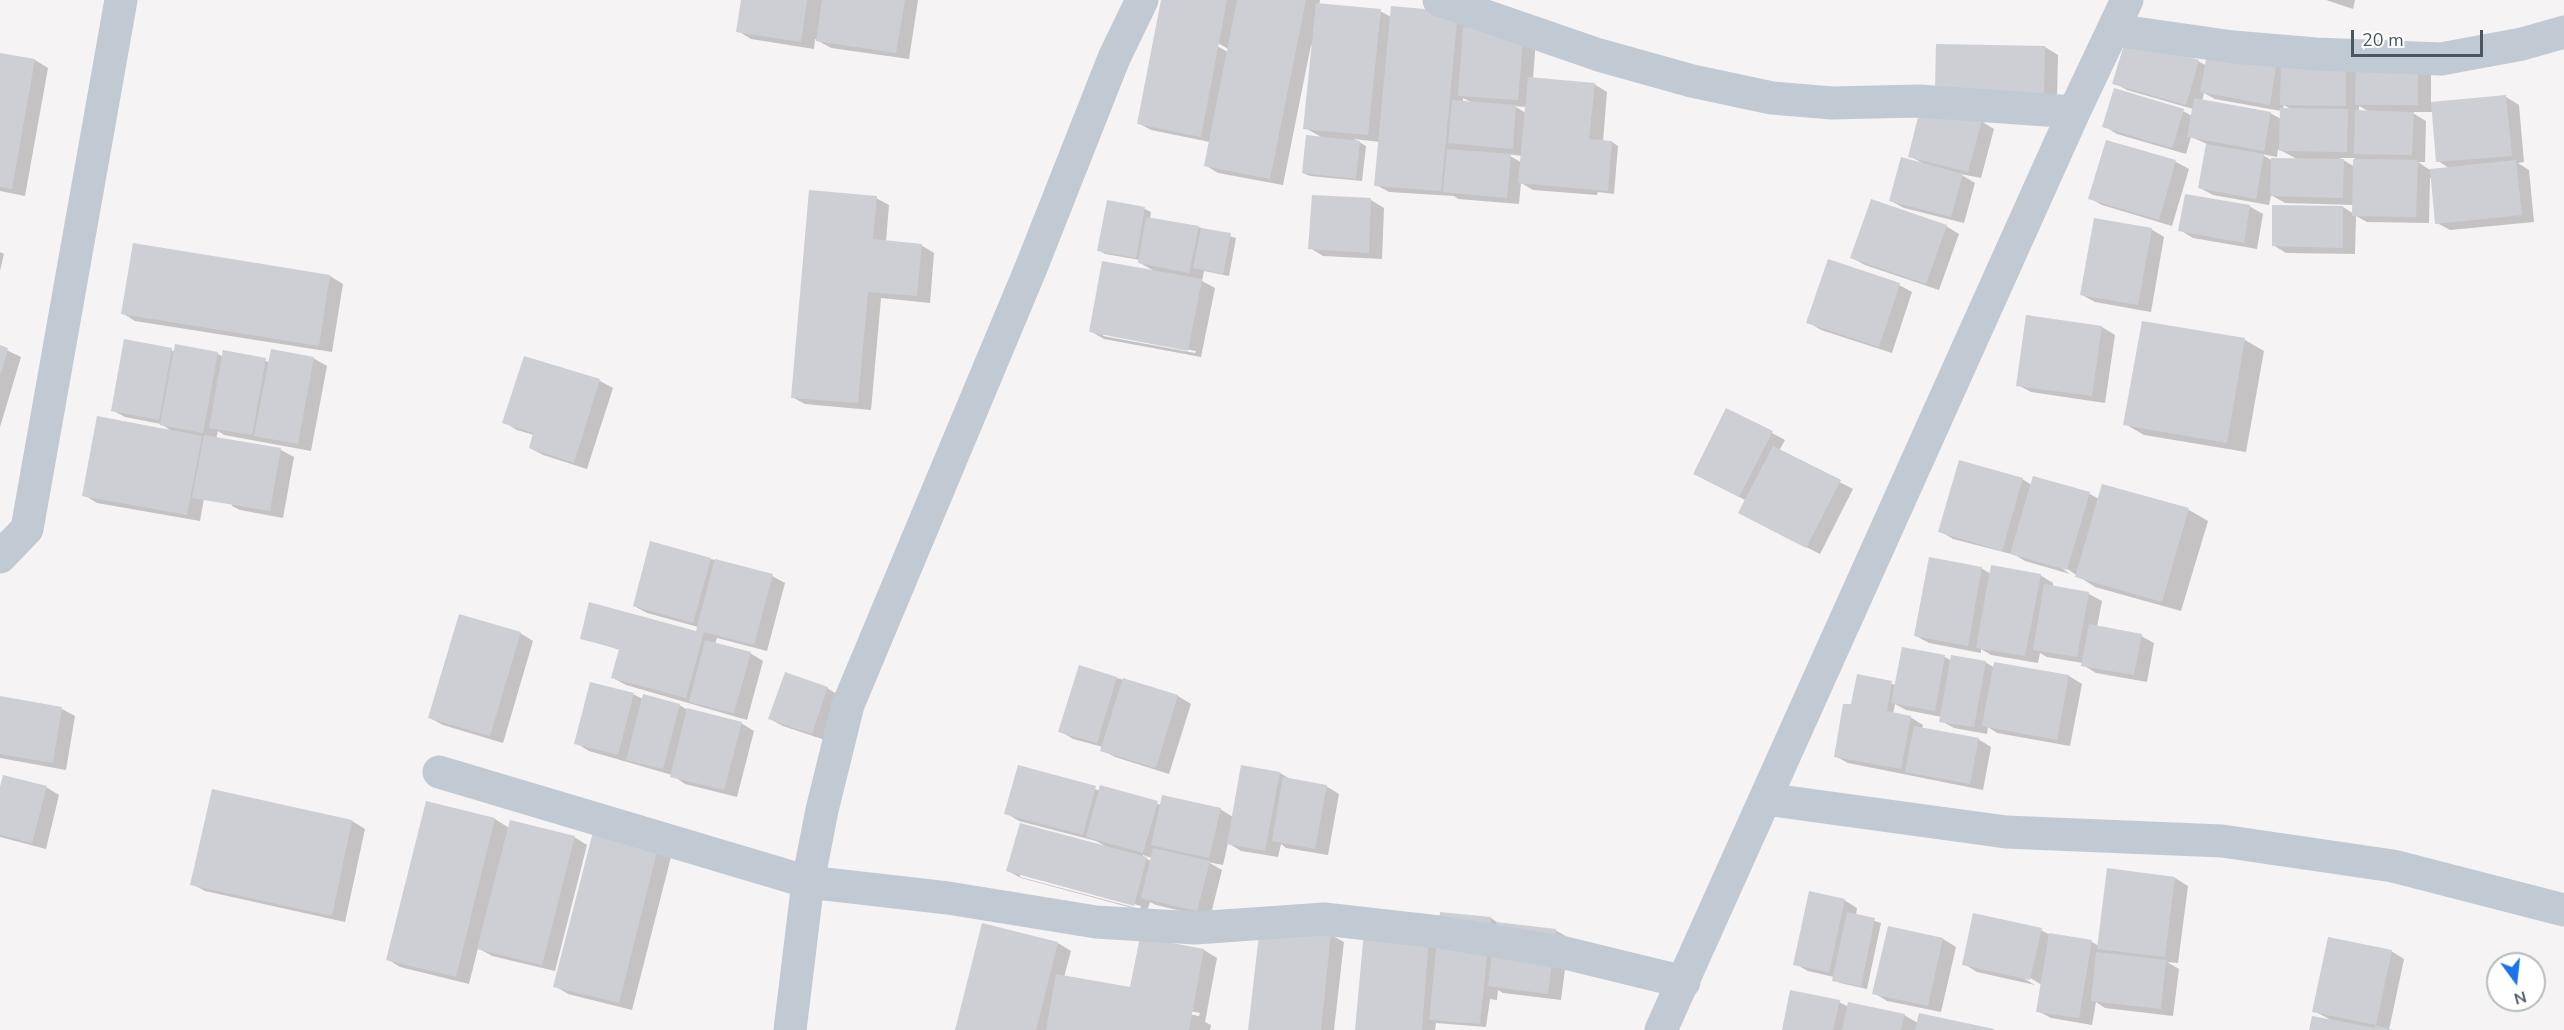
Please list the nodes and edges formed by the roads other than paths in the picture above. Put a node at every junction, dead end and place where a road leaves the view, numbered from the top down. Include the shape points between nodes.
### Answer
1 (121, 0) edge
2 (1142, 0) edge
3 (2127, 0) edge
4 (1451, 2) edge
5 (2114, 30) junction
6 (2564, 32) edge
7 (2074, 112) junction
8 (0, 557) edge
9 (439, 772) dead end
10 (1765, 799) junction
11 (808, 882) junction
12 (2564, 910) edge
13 (1684, 982) junction
14 (790, 1030) edge
15 (1661, 1030) edge

1 - 8 street via 27,529
2 - 11 street via 1114,58 1031,268 848,705
3 - 5 street
4 - 7 street via 1599,55 1772,98 1832,103 1920,101
5 - 6 street via 2233,47 2441,59
5 - 7 street
7 - 10 street
9 - 11 street
10 - 12 street via 2006,832 2222,841 2393,866
10 - 13 street
11 - 13 street via 948,898 1096,922 1195,928 1324,919 1439,932 1561,952
11 - 14 street
13 - 15 street

